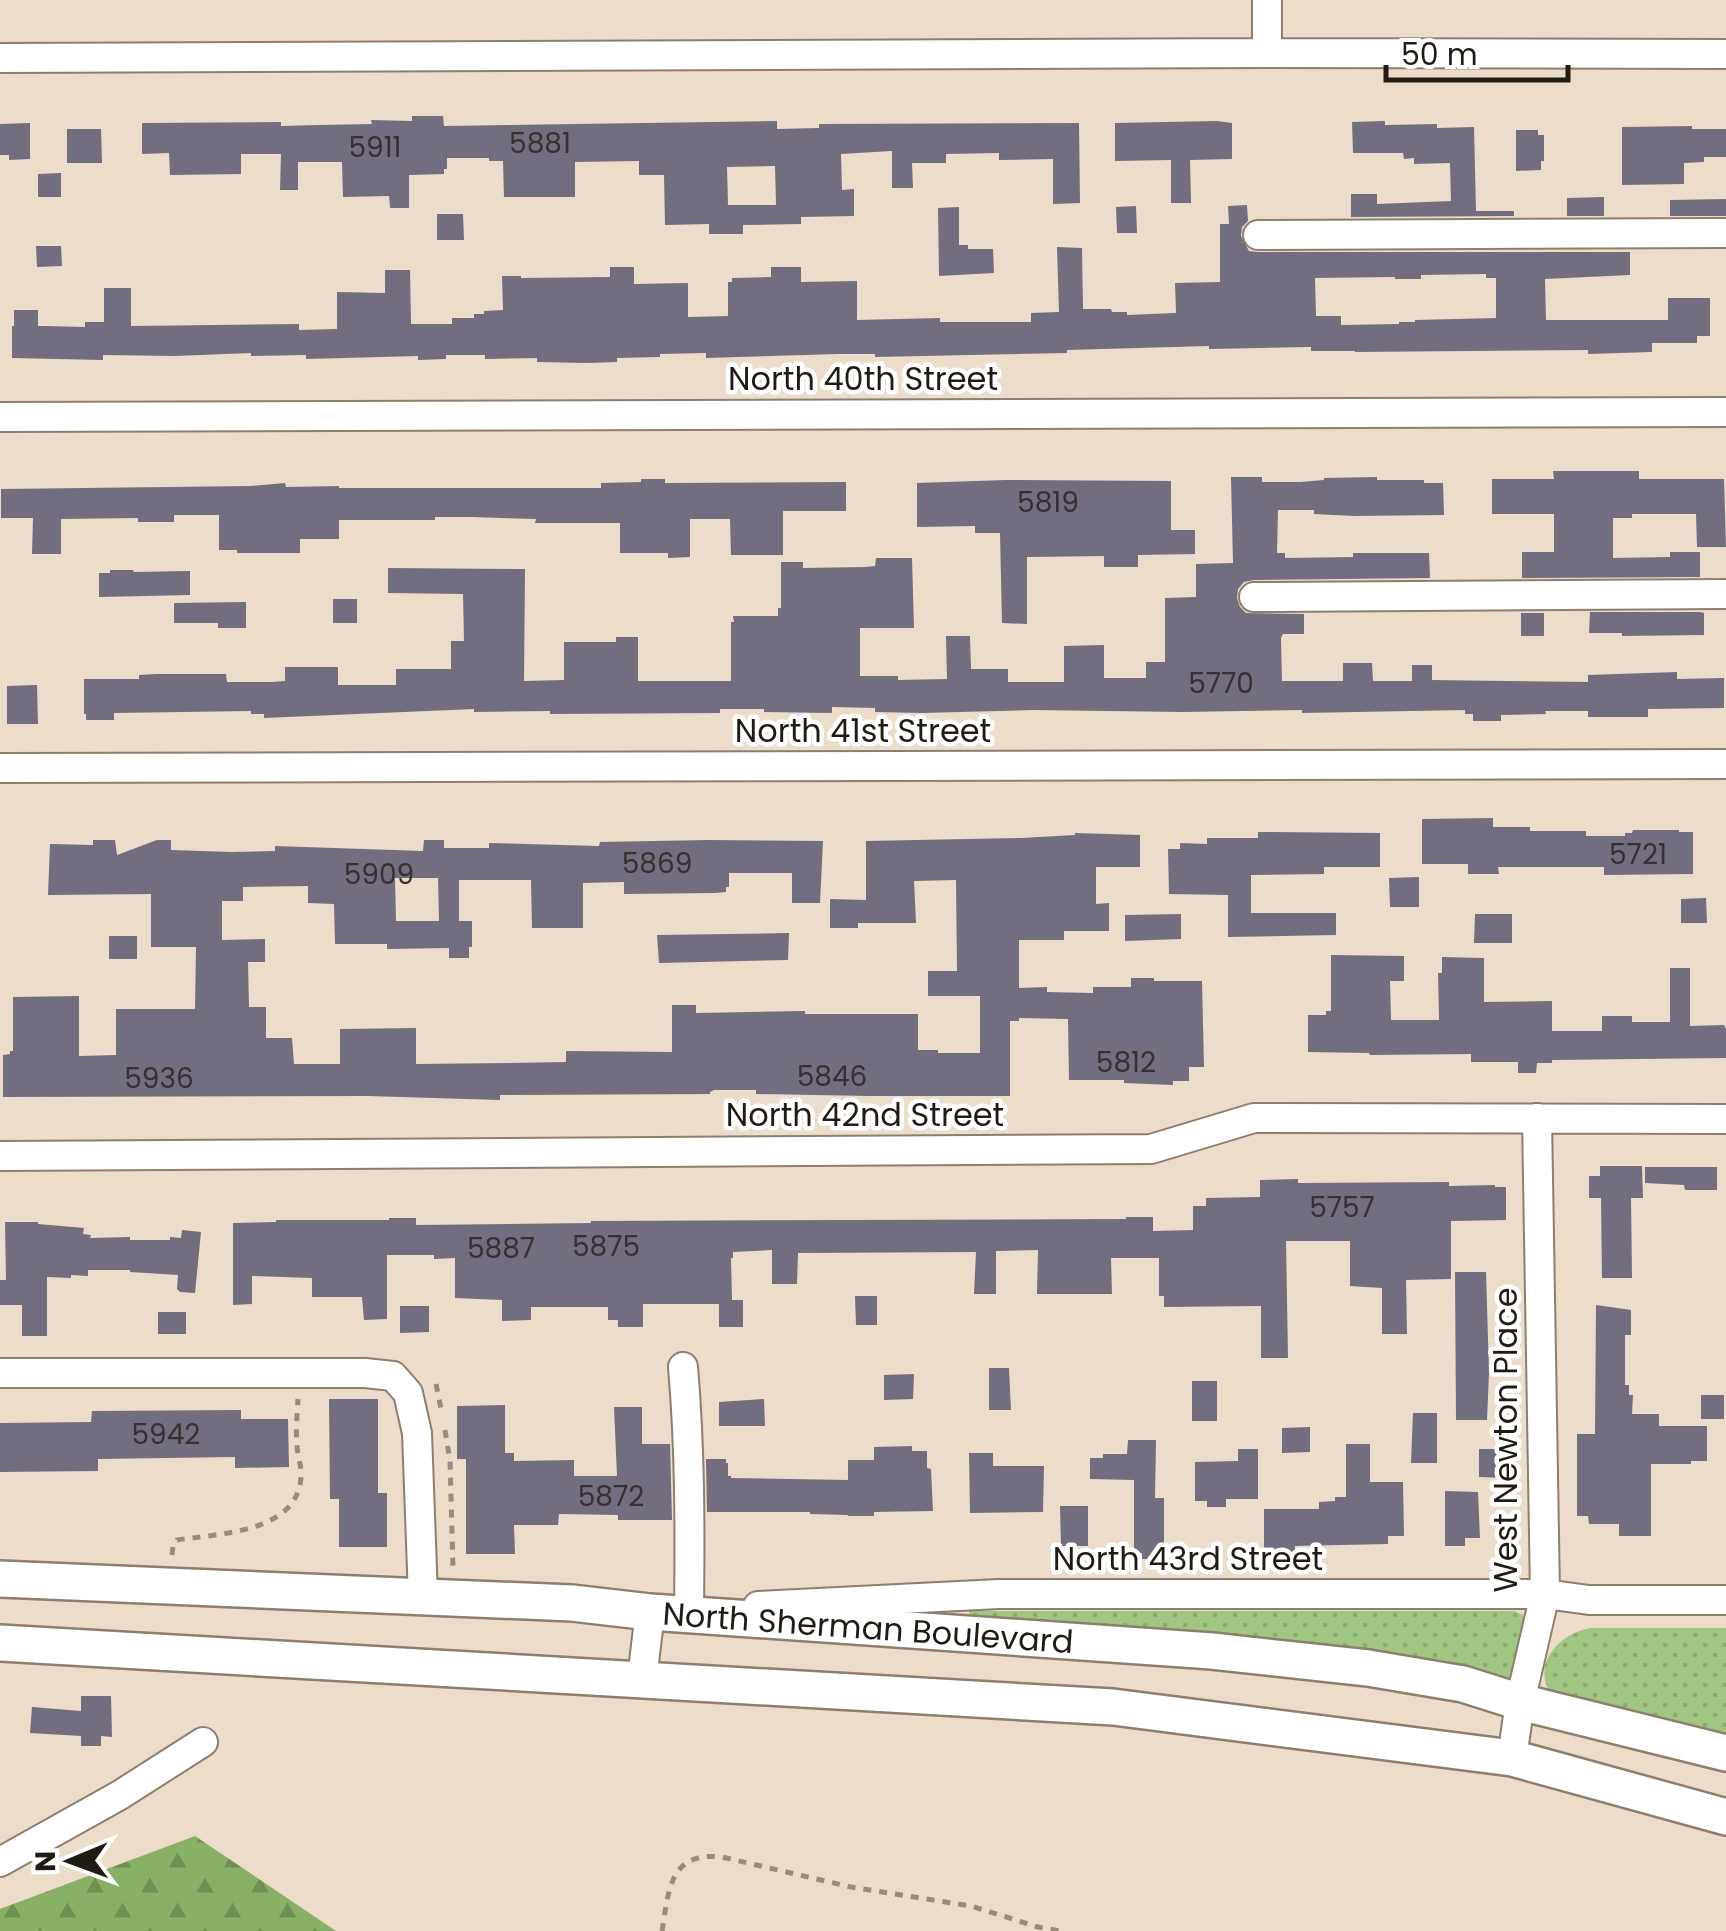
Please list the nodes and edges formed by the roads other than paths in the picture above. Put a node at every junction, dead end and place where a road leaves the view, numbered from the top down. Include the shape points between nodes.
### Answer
1 (1267, 0) edge
2 (1267, 52) junction
3 (1726, 54) edge
4 (0, 58) edge
5 (1726, 232) edge
6 (1258, 234) dead end
7 (1726, 412) edge
8 (0, 417) edge
9 (1726, 594) edge
10 (1254, 596) dead end
11 (1726, 764) edge
12 (0, 768) edge
13 (1538, 1118) junction
14 (1726, 1120) edge
15 (0, 1156) edge
16 (683, 1367) dead end
17 (0, 1373) edge
18 (0, 1579) edge
19 (1544, 1594) junction
20 (423, 1597) junction
21 (1726, 1600) edge
22 (689, 1610) junction
23 (650, 1612) junction
24 (0, 1643) edge
25 (642, 1679) junction
26 (1520, 1702) junction
27 (203, 1742) dead end
28 (1726, 1752) edge
29 (1512, 1758) junction
30 (1726, 1817) edge
31 (0, 1862) edge

1 - 2 street
2 - 3 street
2 - 4 street
5 - 6 street
7 - 8 street, North 40th Street
9 - 10 street
11 - 12 street, North 41st Street
13 - 14 street, North 42nd Street
13 - 15 street, North 42nd Street via 1254,1118 1150,1149
13 - 19 street, West Newton Place
16 - 22 street
17 - 20 street via 392,1376 408,1393 417,1433
18 - 20 main road, North Sherman Boulevard
19 - 21 street, North 43rd Street
19 - 22 street, North 43rd Street via 999,1594
19 - 26 street, West Newton Place
20 - 23 main road, North Sherman Boulevard
22 - 23 street, North 43rd Street
23 - 25 street
23 - 26 main road, North Sherman Boulevard via 1368,1668 1463,1684
24 - 25 main road, North Sherman Boulevard
25 - 29 main road, North Sherman Boulevard via 1113,1708
26 - 28 main road, North Sherman Boulevard
26 - 29 street, West Newton Place
27 - 31 street
29 - 30 main road, North Sherman Boulevard

